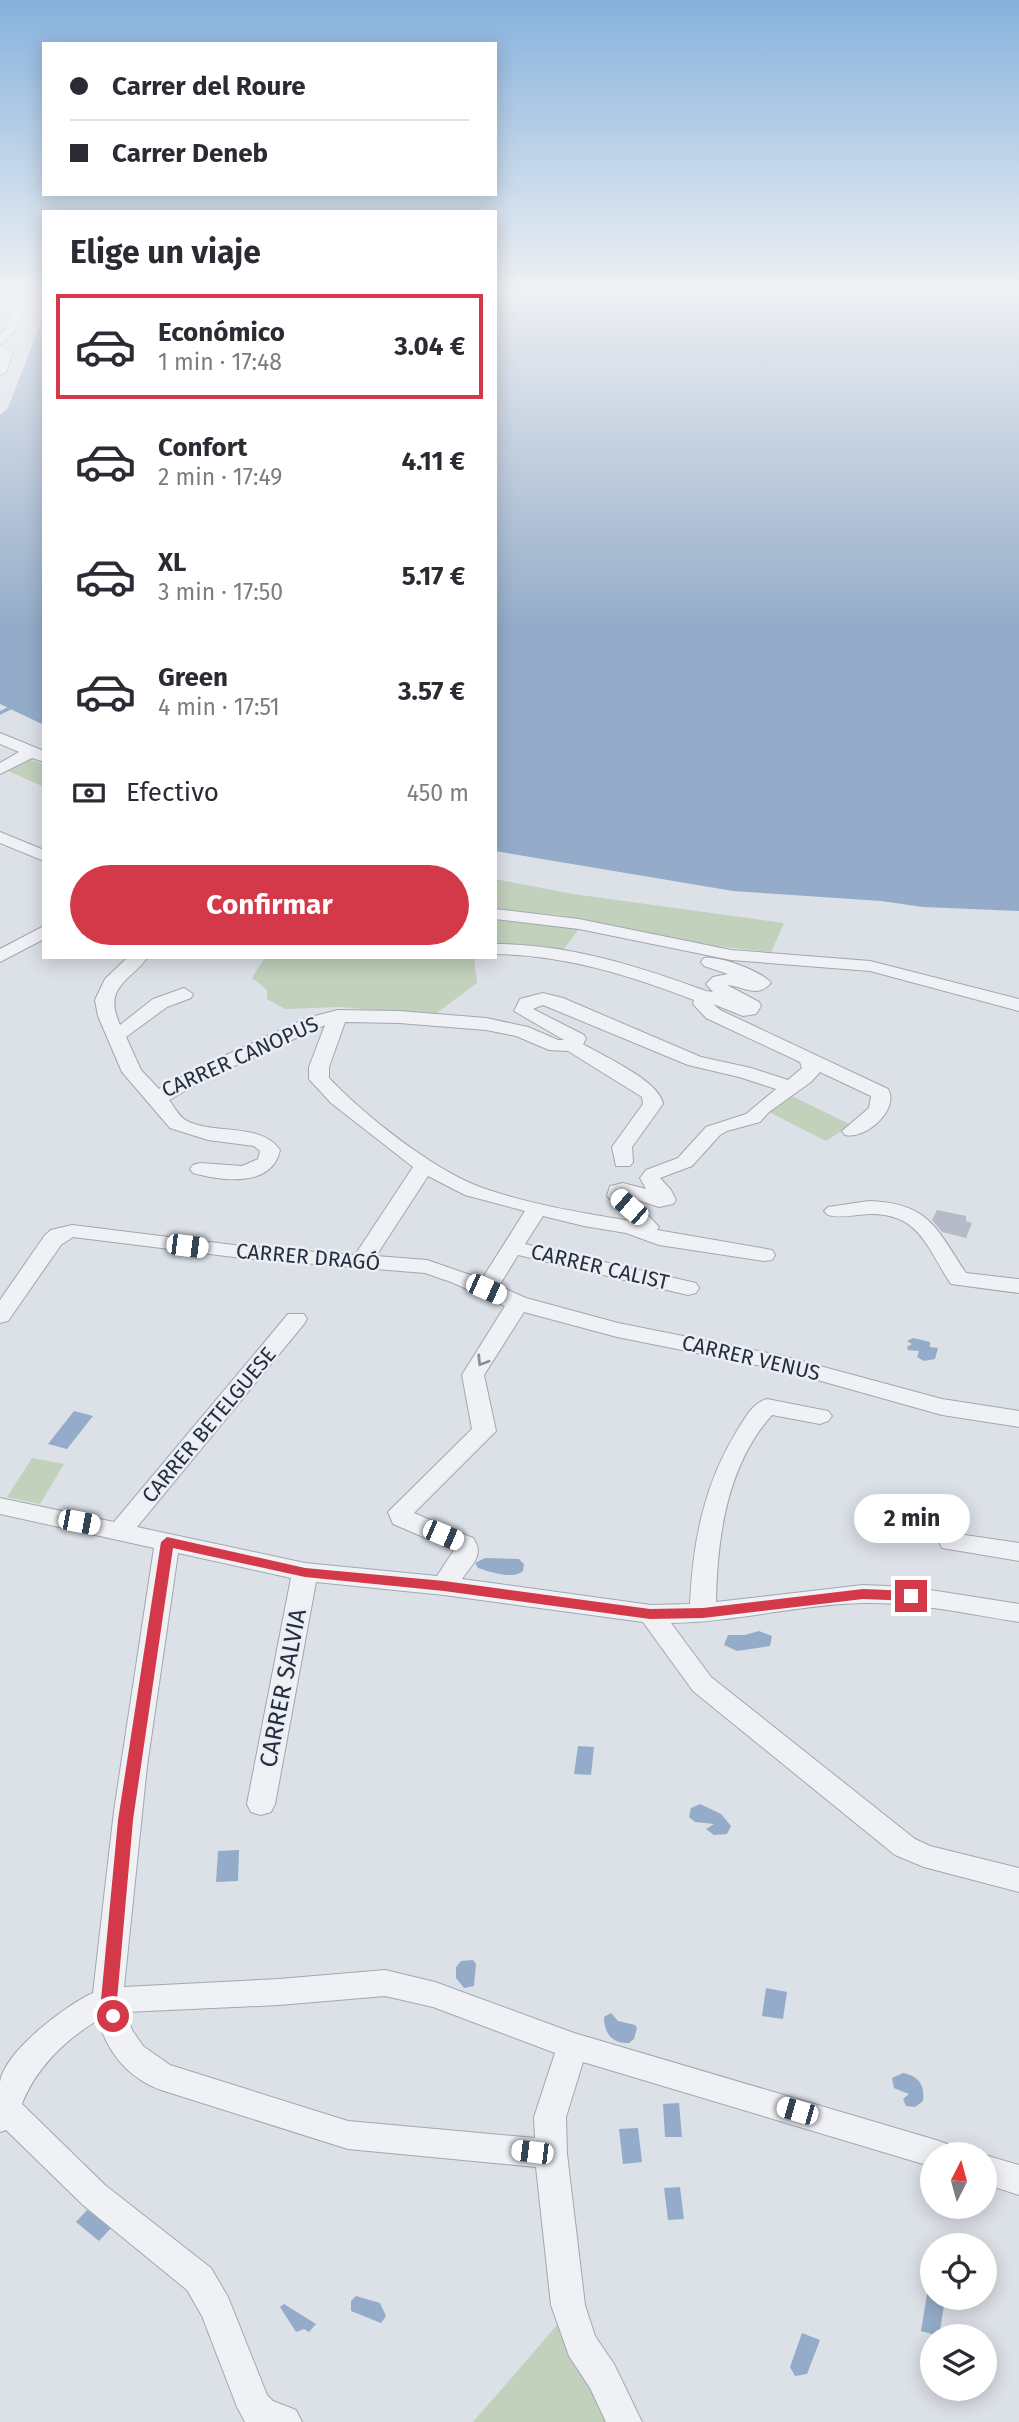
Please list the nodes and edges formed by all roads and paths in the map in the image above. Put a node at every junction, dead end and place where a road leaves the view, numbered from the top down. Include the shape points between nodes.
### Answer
1 (0, 738) edge
2 (33, 753) edge
3 (0, 761) edge
4 (0, 769) edge
5 (0, 837) edge
6 (20, 845) junction
7 (42, 855) edge
8 (0, 856) edge
9 (497, 914) edge
10 (42, 932) edge
11 (497, 948) edge
12 (696, 948) junction
13 (0, 957) edge
14 (137, 959) edge
15 (184, 994) dead end
16 (704, 997) junction
17 (1019, 1005) edge
18 (338, 1016) junction
19 (116, 1034) junction
20 (572, 1045) junction
21 (808, 1059) junction
22 (792, 1088) junction
23 (158, 1098) junction
24 (852, 1131) dead end
25 (623, 1162) dead end
26 (424, 1166) junction
27 (200, 1169) dead end
28 (537, 1208) junction
29 (835, 1211) dead end
30 (644, 1234) junction
31 (512, 1247) junction
32 (764, 1255) dead end
33 (362, 1261) junction
34 (1019, 1286) edge
35 (688, 1287) dead end
36 (486, 1289) junction
37 (518, 1303) junction
38 (0, 1316) edge
39 (296, 1319) dead end
40 (820, 1416) dead end
41 (1019, 1419) edge
42 (0, 1506) edge
43 (121, 1531) junction
44 (167, 1542) junction
45 (951, 1542) dead end
46 (1019, 1552) edge
47 (305, 1572) junction
48 (444, 1586) junction
49 (703, 1613) junction
50 (1019, 1613) edge
51 (650, 1614) junction
52 (261, 1804) dead end
53 (1019, 1880) edge
54 (109, 2000) junction
55 (573, 2046) junction
56 (2, 2113) edge
57 (920, 2149) edge
58 (551, 2154) junction
59 (998, 2173) edge
60 (1019, 2180) edge
61 (284, 2422) edge
62 (624, 2422) edge

1 - 2 street
2 - 3 street
2 - 4 street
5 - 6 street
6 - 7 street
6 - 8 street
9 - 12 street via 579,923
10 - 13 street
11 - 16 street via 618,968
12 - 16 street via 700,958 762,983 753,987 722,979 715,984 752,1004 749,1010
12 - 17 street via 870,966
14 - 19 street, CARRER CANOPUS via 104,996
15 - 19 street via 160,1003
16 - 21 street via 702,1004 713,1014
18 - 20 street, CARRER CANOPUS via 486,1024 521,1031 556,1046
18 - 23 street, CARRER CANOPUS via 259,1046
18 - 26 street via 319,1079
19 - 23 street, CARRER CANOPUS via 132,1072
20 - 22 street, CARRER CANOPUS via 576,1037 526,1013 524,1005 539,999 556,1002 695,1061
20 - 25 street, CARRER CANOPUS via 652,1096 653,1104 622,1147
21 - 22 street, CARRER CALIST via 811,1069
21 - 24 street via 880,1093 881,1106 876,1113
22 - 30 street, CARRER CALIST via 753,1118 713,1131 685,1163 653,1174 652,1184 666,1200 653,1202 630,1189 617,1190 617,1196 646,1223
23 - 27 street via 177,1124 208,1134 260,1141 270,1150 265,1164 250,1172
26 - 28 street via 472,1191
26 - 33 street
28 - 30 street, CARRER CALIST via 631,1227
28 - 31 street, CARRER CALIST
29 - 34 street via 870,1207 913,1217 923,1224 959,1279
30 - 32 street, CARRER CALIST
31 - 35 street, CARRER CALIST
31 - 36 street, CARRER CALIST
33 - 36 street, CARRER DRAGÓ via 427,1267
33 - 38 street, CARRER DRAGÓ via 64,1232 53,1240
36 - 37 street, CARRER VENUS
37 - 41 street, CARRER VENUS via 617,1330 783,1363 942,1407
37 -> 48 street via 474,1375 484,1432 400,1513 402,1518 467,1548
39 - 43 street, CARRER BETELGUESE
40 - 49 street via 768,1407 740,1444 711,1513 703,1569
42 - 43 street
43 - 44 street
44 - 47 street
44 - 54 street via 125,1820
45 - 46 street
47 - 48 street
47 - 52 street, CARRER SALVIA
48 - 51 street
49 - 50 street via 889,1594
49 - 51 street
51 - 53 street via 702,1684 905,1847
54 - 55 street via 385,1983 435,1995
54 - 56 street via 73,2020 39,2052 16,2081
54 - 58 street via 117,2032 135,2061 181,2084 348,2136
55 - 57 street
55 - 58 street via 550,2117
56 - 61 street via 94,2195 200,2279 254,2407
58 - 62 street via 573,2326
59 - 60 street

